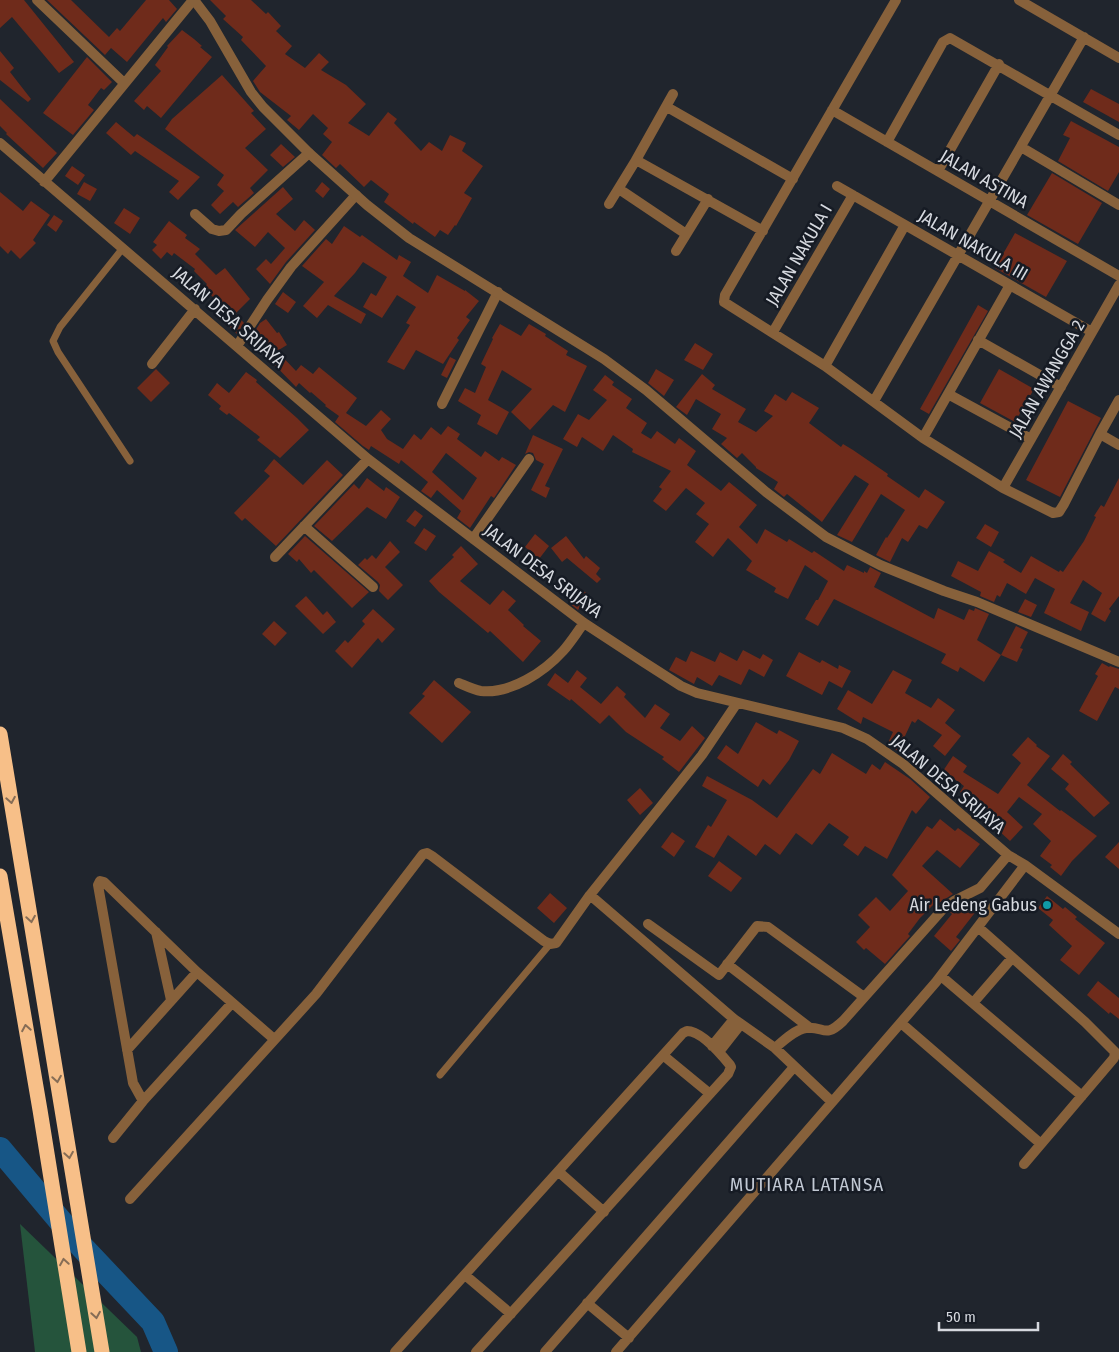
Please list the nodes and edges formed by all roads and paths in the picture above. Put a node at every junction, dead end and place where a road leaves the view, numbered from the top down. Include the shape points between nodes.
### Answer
1 (37, 0) edge
2 (193, 0) edge
3 (896, 0) edge
4 (1019, 0) edge
5 (1084, 37) junction
6 (1119, 58) edge
7 (999, 64) junction
8 (124, 83) junction
9 (673, 94) dead end
10 (1050, 95) junction
11 (667, 106) junction
12 (832, 110) junction
13 (1119, 135) edge
14 (887, 142) junction
15 (0, 143) edge
16 (1020, 147) junction
17 (309, 153) junction
18 (636, 160) junction
19 (938, 171) junction
20 (793, 179) junction
21 (44, 182) junction
22 (837, 186) dead end
23 (619, 188) junction
24 (356, 195) junction
25 (854, 195) junction
26 (708, 199) junction
27 (989, 201) junction
28 (609, 204) dead end
29 (1119, 205) edge
30 (195, 214) dead end
31 (905, 225) junction
32 (763, 231) junction
33 (686, 234) junction
34 (123, 248) junction
35 (676, 251) dead end
36 (958, 255) junction
37 (1119, 276) edge
38 (1010, 285) junction
39 (1119, 285) edge
40 (498, 292) junction
41 (195, 309) junction
42 (773, 332) junction
43 (1092, 332) junction
44 (978, 340) junction
45 (238, 346) junction
46 (152, 364) dead end
47 (825, 366) junction
48 (1061, 387) junction
49 (948, 394) junction
50 (1119, 400) edge
51 (874, 401) junction
52 (442, 404) dead end
53 (1100, 434) junction
54 (923, 438) junction
55 (1031, 439) junction
56 (1119, 445) edge
57 (368, 459) junction
58 (529, 459) dead end
59 (130, 461) dead end
60 (1003, 488) junction
61 (304, 526) junction
62 (474, 539) junction
63 (275, 557) dead end
64 (372, 587) dead end
65 (584, 622) junction
66 (1119, 662) edge
67 (459, 683) dead end
68 (737, 703) junction
69 (0, 734) edge
70 (1008, 855) junction
71 (1025, 865) junction
72 (0, 876) edge
73 (590, 895) junction
74 (648, 924) dead end
75 (978, 927) junction
76 (156, 932) junction
77 (1119, 934) edge
78 (550, 944) junction
79 (1012, 958) junction
80 (727, 964) junction
81 (198, 972) junction
82 (941, 976) junction
83 (864, 997) junction
84 (171, 1000) junction
85 (232, 1003) junction
86 (973, 1003) junction
87 (738, 1021) junction
88 (901, 1023) junction
89 (810, 1028) junction
90 (274, 1040) junction
91 (774, 1048) junction
92 (715, 1049) junction
93 (127, 1050) junction
94 (664, 1056) junction
95 (794, 1067) junction
96 (440, 1075) dead end
97 (709, 1093) junction
98 (1082, 1096) junction
99 (143, 1101) junction
100 (832, 1102) junction
101 (113, 1138) dead end
102 (1041, 1144) junction
103 (1024, 1164) dead end
104 (559, 1172) junction
105 (130, 1199) dead end
106 (604, 1212) junction
107 (465, 1276) junction
108 (587, 1303) junction
109 (511, 1314) junction
110 (629, 1338) junction
111 (78, 1350) edge
112 (102, 1352) edge
113 (395, 1352) edge
114 (476, 1352) edge
115 (545, 1352) edge
116 (616, 1352) edge

1 - 8 street
2 - 8 street
2 - 17 street via 210,21 256,99
3 - 12 street
4 - 5 street
5 - 6 street
5 - 10 street
7 - 10 street
7 - 14 street via 950,38 945,39
7 - 19 street
8 - 21 street
9 - 11 street
10 - 13 street
10 - 16 street
11 - 18 street
11 - 20 street
12 - 14 street, JALAN ASTINA
12 - 20 street
14 - 19 street, JALAN ASTINA
15 - 21 street, JALAN DESA SRIJAYA
16 - 27 street
16 - 29 street
17 - 24 street
17 - 30 street via 226,230 212,229
18 - 23 street
18 - 26 street
19 - 27 street, JALAN ASTINA
20 - 32 street
21 - 34 street, JALAN DESA SRIJAYA
22 - 25 street, JALAN NAKULA III
23 - 28 street
23 - 33 street
24 - 40 street via 409,238
24 - 45 street via 291,267
25 - 31 street, JALAN NAKULA III
25 - 42 street, JALAN NAKULA I
26 - 32 street
26 - 33 street
27 - 36 street
27 - 37 street, JALAN ASTINA
31 - 36 street, JALAN NAKULA III
31 - 47 street
32 - 42 street via 724,302
33 - 35 street
34 - 41 street, JALAN DESA SRIJAYA
34 - 59 lane via 52,341
36 - 38 street, JALAN NAKULA III
36 - 51 street
38 - 43 street, JALAN NAKULA III
38 - 44 street
39 - 43 street, JALAN AWANGGA 2
40 - 52 street
40 - 66 street via 604,359 646,390 766,492 826,536 880,565
41 - 45 street, JALAN DESA SRIJAYA
41 - 46 street
42 - 47 street
43 - 48 street, JALAN AWANGGA 2
44 - 48 street
44 - 49 street
45 - 57 street, JALAN DESA SRIJAYA
47 - 51 street
48 - 55 street, JALAN AWANGGA 2
49 - 54 street
49 - 55 street
50 - 53 street
51 - 54 street
53 - 56 street
53 - 60 street via 1058,512 1050,512
54 - 60 street
55 - 60 street, JALAN AWANGGA 2
57 - 61 street
57 - 62 street, JALAN DESA SRIJAYA
58 - 62 street
61 - 63 street
61 - 64 street
62 - 65 street, JALAN DESA SRIJAYA
65 - 67 street via 562,652 521,682 492,691 481,691
65 - 68 street, JALAN DESA SRIJAYA via 681,686
68 - 70 street, JALAN DESA SRIJAYA via 843,728 867,739 903,764
68 - 73 street via 702,755
69 -> 112 highway
70 - 71 street, JALAN DESA SRIJAYA
70 - 83 street via 980,888 943,909
71 - 75 street
71 - 77 street, JALAN DESA SRIJAYA
111 -> 72 highway
73 - 78 street via 558,941
73 - 87 street
74 - 80 street via 719,975
75 - 79 street
75 - 82 street
76 - 81 street
76 - 84 street
76 - 93 street via 104,882 98,882
78 - 90 street via 432,856 424,854 316,994
78 - 96 lane
79 - 86 street
79 - 98 street via 1114,1049 1114,1058
80 - 83 street via 757,926 768,927
80 - 89 street
81 - 84 street
81 - 85 street
82 - 86 street
82 - 88 street
83 - 89 street via 833,1030
84 - 93 street
85 - 90 street
85 - 99 street
86 - 98 street
87 - 91 street
87 - 92 street
88 - 100 street
88 - 102 street
89 - 91 street via 797,1032
90 - 105 street
91 - 95 street
92 - 94 street via 696,1033 687,1031
92 - 97 street via 731,1067
93 - 99 street via 134,1087
94 - 97 street
94 - 104 street
95 - 100 street
95 - 108 street
97 - 106 street
98 - 102 street
99 - 101 street
100 - 110 street
102 - 103 street
104 - 106 street
104 - 107 street
106 - 109 street
107 - 109 street
107 - 113 street
108 - 110 street
108 - 115 street
109 - 114 street
110 - 116 street

